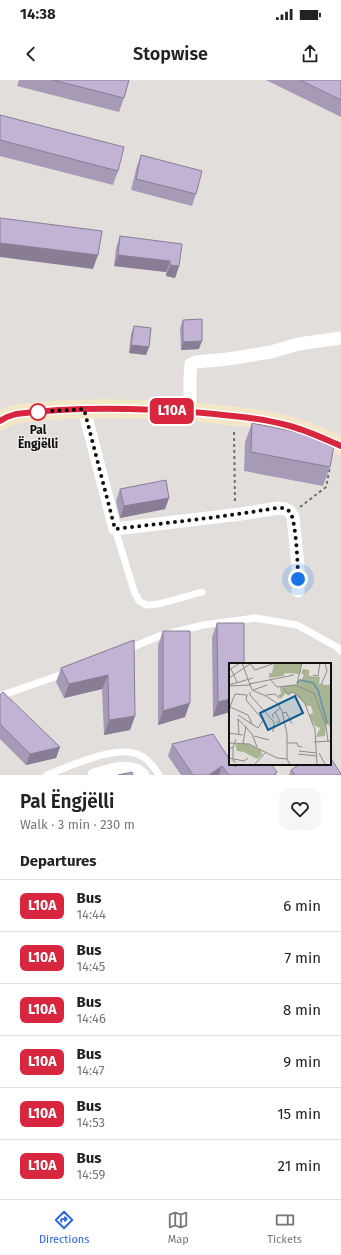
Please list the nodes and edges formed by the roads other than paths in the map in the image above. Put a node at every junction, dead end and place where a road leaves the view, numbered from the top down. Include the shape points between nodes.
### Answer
1 (341, 338) edge
2 (84, 409) junction
3 (190, 412) junction
4 (0, 421) edge
5 (341, 446) edge
6 (115, 529) junction
7 (298, 591) dead end
8 (202, 592) dead end
9 (341, 651) edge
10 (119, 653) edge
11 (70, 672) edge
12 (0, 696) edge
13 (115, 753) junction
14 (117, 769) junction
15 (47, 775) edge
16 (94, 775) edge
17 (143, 775) edge
18 (159, 775) edge

1 - 3 street via 191,364
2 - 3 main road
2 - 4 main road via 16,414
2 - 6 street
3 - 5 main road via 263,420 290,426
6 - 7 street via 285,508 293,518 297,546
6 - 8 lane via 139,602 146,605 159,604
9 - 10 lane via 297,625 255,618 203,625 159,636
11 - 12 lane
13 - 14 lane
13 - 15 lane
13 - 18 lane via 137,754 148,761
14 - 16 street
14 - 17 street via 135,770

